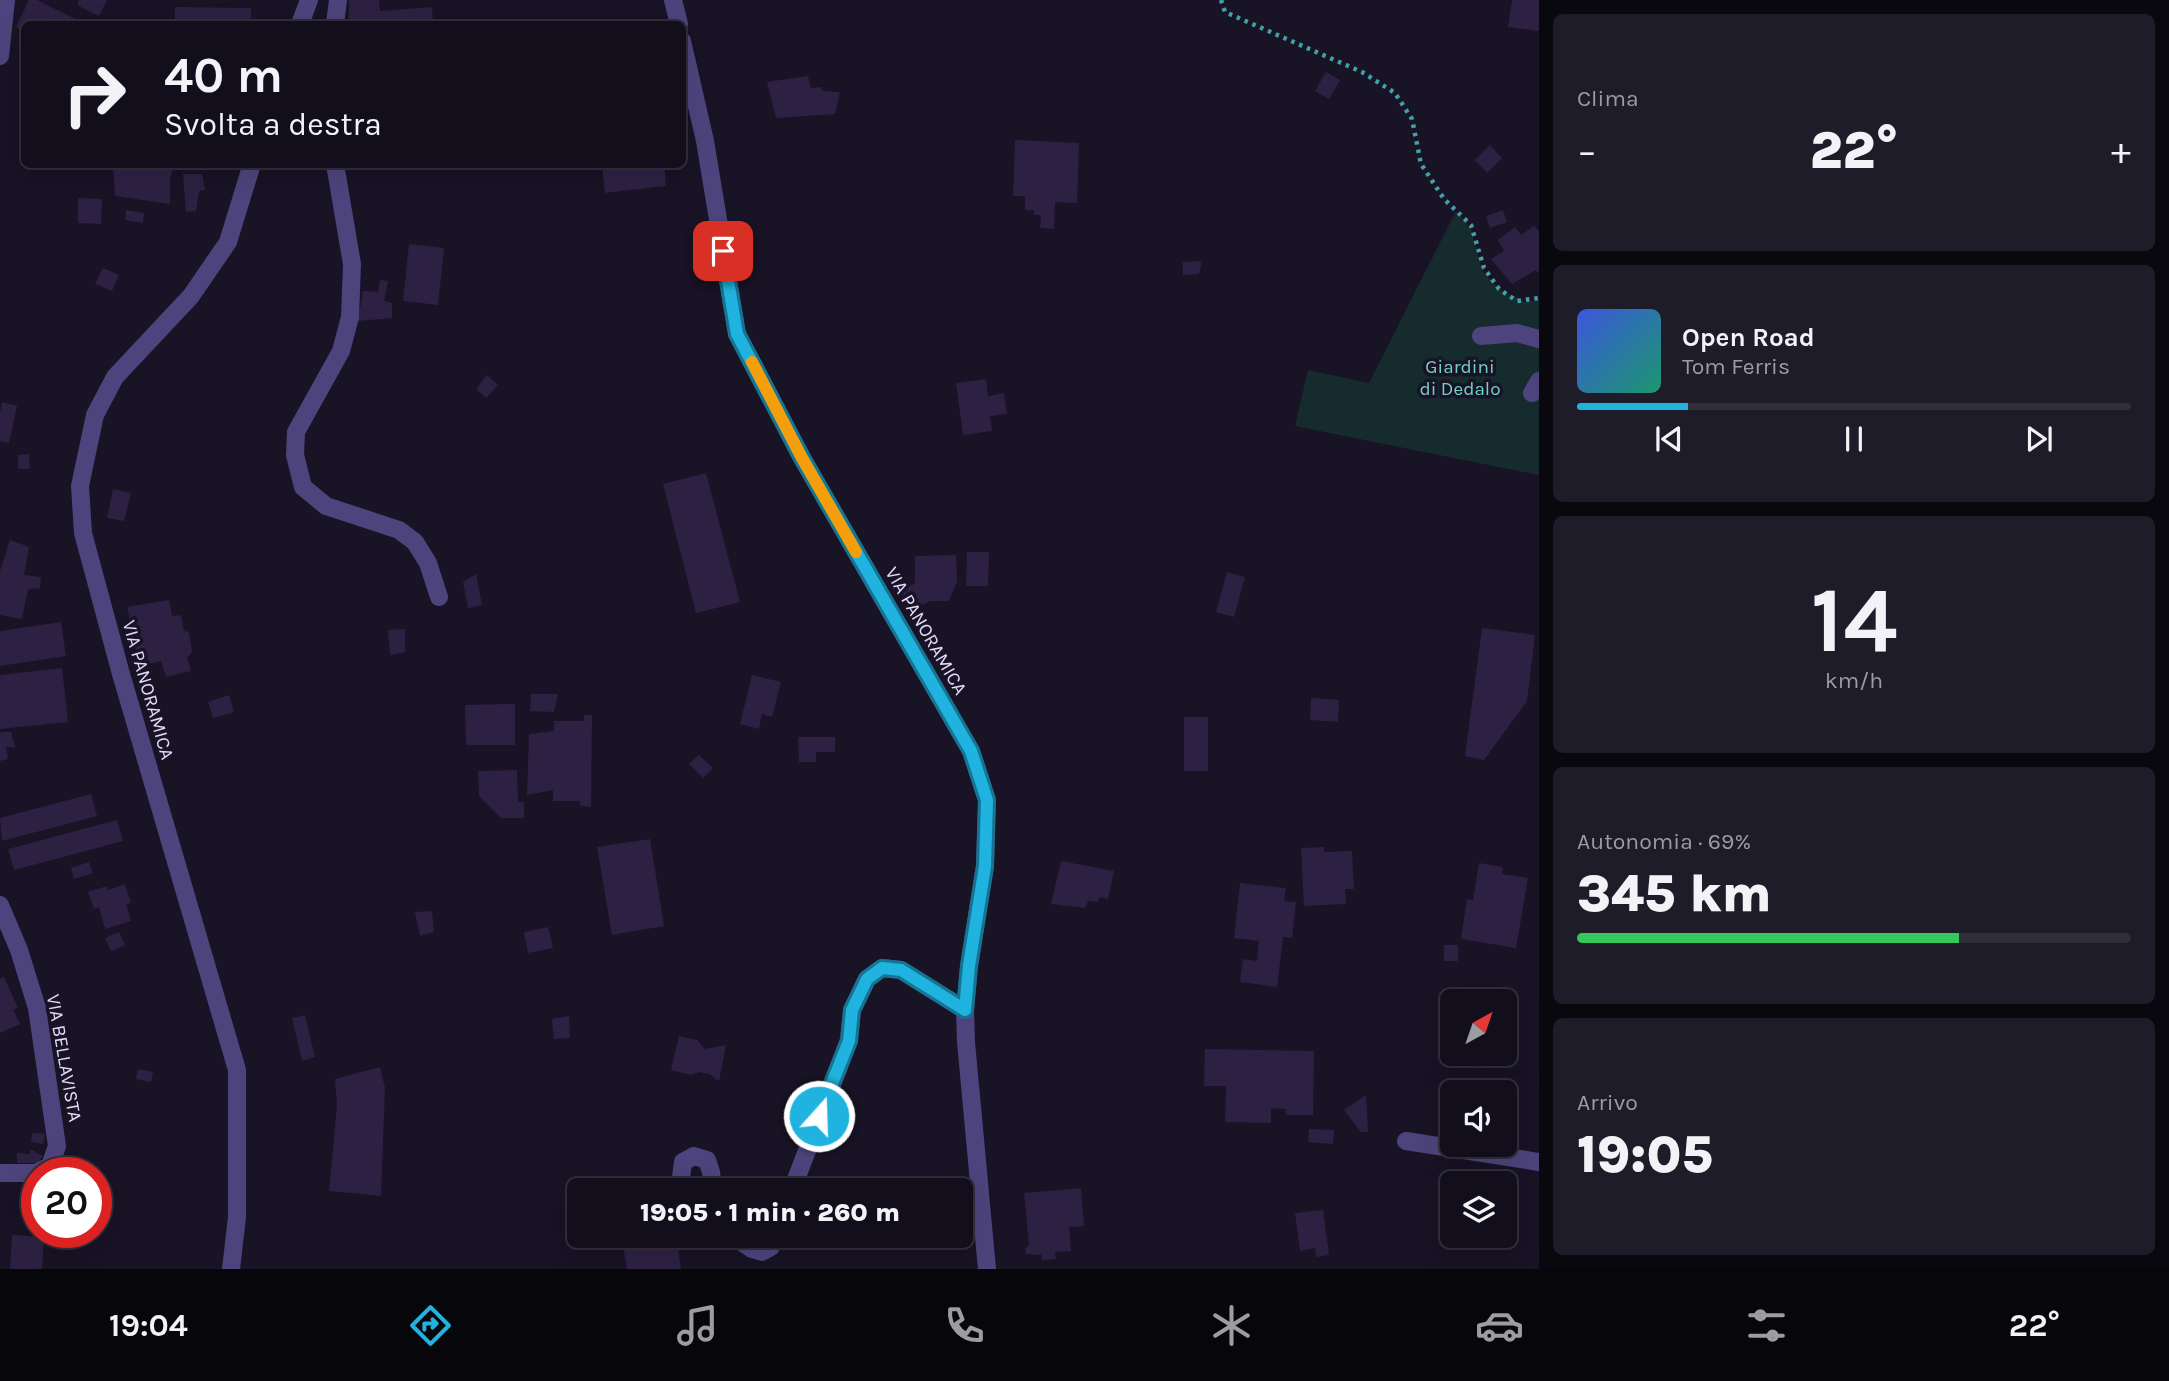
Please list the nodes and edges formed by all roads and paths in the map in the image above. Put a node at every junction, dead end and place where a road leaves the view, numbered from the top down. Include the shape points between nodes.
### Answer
1 (6, 0) edge
2 (309, 0) edge
3 (338, 0) edge
4 (673, 0) edge
5 (1221, 0) edge
6 (301, 21) edge
7 (335, 21) edge
8 (678, 21) edge
9 (0, 56) edge
10 (686, 58) edge
11 (251, 168) edge
12 (336, 168) edge
13 (1539, 298) edge
14 (1481, 336) dead end
15 (1539, 338) edge
16 (439, 597) dead end
17 (0, 905) edge
18 (965, 1010) junction
19 (1406, 1141) dead end
20 (1539, 1162) edge
21 (0, 1173) edge
22 (681, 1178) edge
23 (712, 1178) edge
24 (797, 1178) edge
25 (751, 1248) edge
26 (769, 1248) edge
27 (231, 1269) edge
28 (987, 1269) edge

1 - 9 street
2 - 6 street
3 - 7 street
4 - 8 street
5 - 13 path via 1225,12 1362,72 1395,93 1412,120 1421,164 1444,200 1471,225 1491,278 1517,301
10 - 18 street, VIA PANORAMICA via 705,141 737,334 802,458 971,751 987,800 985,866
11 - 27 street, VIA PANORAMICA via 228,243 191,296 115,377 95,415 80,486 83,533 237,1070 237,1217
12 - 16 street via 352,264 350,317 341,351 296,432 300,476 303,487 326,506 398,530 415,542 428,563
14 - 15 street via 1517,332
17 - 21 street, VIA BELLAVISTA via 37,1007 57,1146 50,1166 37,1172
18 - 24 street via 901,970 882,968 867,979 852,1010 849,1041
18 - 28 street, VIA PANORAMICA
19 - 20 street
22 - 23 street via 683,1162 694,1156 707,1160
25 - 26 street via 762,1252

